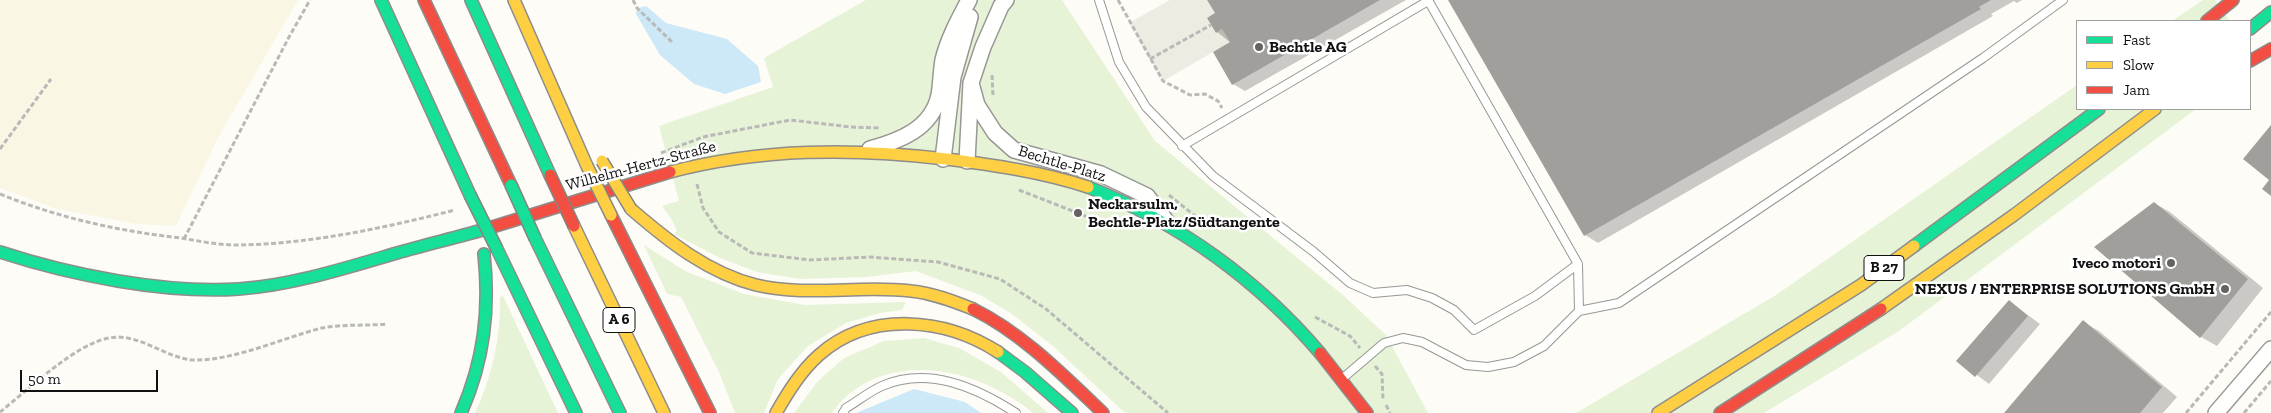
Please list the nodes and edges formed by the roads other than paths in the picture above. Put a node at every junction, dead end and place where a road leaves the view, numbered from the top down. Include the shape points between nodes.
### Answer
1 (381, 0) edge
2 (424, 0) edge
3 (471, 0) edge
4 (514, 0) edge
5 (969, 0) edge
6 (979, 0) edge
7 (1006, 0) edge
8 (1099, 0) edge
9 (2063, 0) edge
10 (2233, 0) edge
11 (1428, 1) edge
12 (2271, 12) edge
13 (2208, 20) edge
14 (2251, 29) edge
15 (2271, 49) edge
16 (2251, 60) edge
17 (971, 83) junction
18 (2098, 110) edge
19 (2153, 110) edge
20 (569, 124) junction
21 (2143, 134) dead end
22 (2109, 144) junction
23 (1182, 146) junction
24 (863, 152) junction
25 (943, 159) junction
26 (967, 161) junction
27 (470, 195) junction
28 (1172, 227) junction
29 (0, 252) edge
30 (1578, 264) junction
31 (1579, 311) junction
32 (2271, 349) edge
33 (1342, 379) junction
34 (461, 413) edge
35 (576, 413) edge
36 (620, 413) edge
37 (664, 413) edge
38 (710, 413) edge
39 (776, 413) edge
40 (843, 413) edge
41 (1016, 413) edge
42 (1072, 413) edge
43 (1103, 413) edge
44 (1367, 413) edge
45 (1658, 413) edge
46 (1720, 413) edge
47 (2216, 413) edge

1 - 27 main road
2 - 36 main road, A 6, bridge
3 - 37 main road, A 6, bridge via 550,175
4 - 20 main road
5 - 24 street via 955,27 944,60 933,110 902,140
6 - 25 street via 966,27 953,77
7 - 17 street via 983,47
8 - 23 lane via 1119,62 1146,107
9 - 31 lane via 1619,303
10 - 13 main road
11 - 23 lane
11 - 30 lane
12 - 14 main road
15 - 16 main road
17 - 26 street
17 - 28 street, Bechtle-Platz via 977,105 994,133 1014,150 1101,174 1147,196
18 - 45 main road, B 27 via 1861,284
19 - 22 main road, B 27
20 - 38 main road, bridge
20 - 43 main road, bridge via 602,161 631,209 671,244 709,266 757,285 815,291 912,291 958,302 986,315 1065,377
21 - 22 main road
22 - 46 main road, B 27 via 2013,217 1854,329
23 - 30 lane via 1213,176 1350,283 1373,293 1407,290 1432,298 1454,310 1474,330 1535,296
24 - 25 main road, Wilhelm-Hertz-Straße
24 - 29 main road, Wilhelm-Hertz-Straße via 767,153 692,166 323,276 253,287 190,288 131,283 51,268
25 - 26 main road, Wilhelm-Hertz-Straße
26 - 28 main road, Wilhelm-Hertz-Straße via 1070,181 1133,205
27 - 34 main road, bridge via 488,286 484,342 473,385
27 - 35 main road, bridge
28 - 33 main road, Wilhelm-Hertz-Straße via 1249,283 1289,320
30 - 31 lane
31 - 33 lane via 1544,346 1514,362 1488,367 1466,365 1422,342 1403,338 1384,343
32 - 47 street
33 - 44 main road, Wilhelm-Hertz-Straße
39 - 42 main road via 795,382 828,348 873,327 897,324 926,324 972,337 1008,359
40 - 41 lane via 882,386 912,377 949,381 995,400

